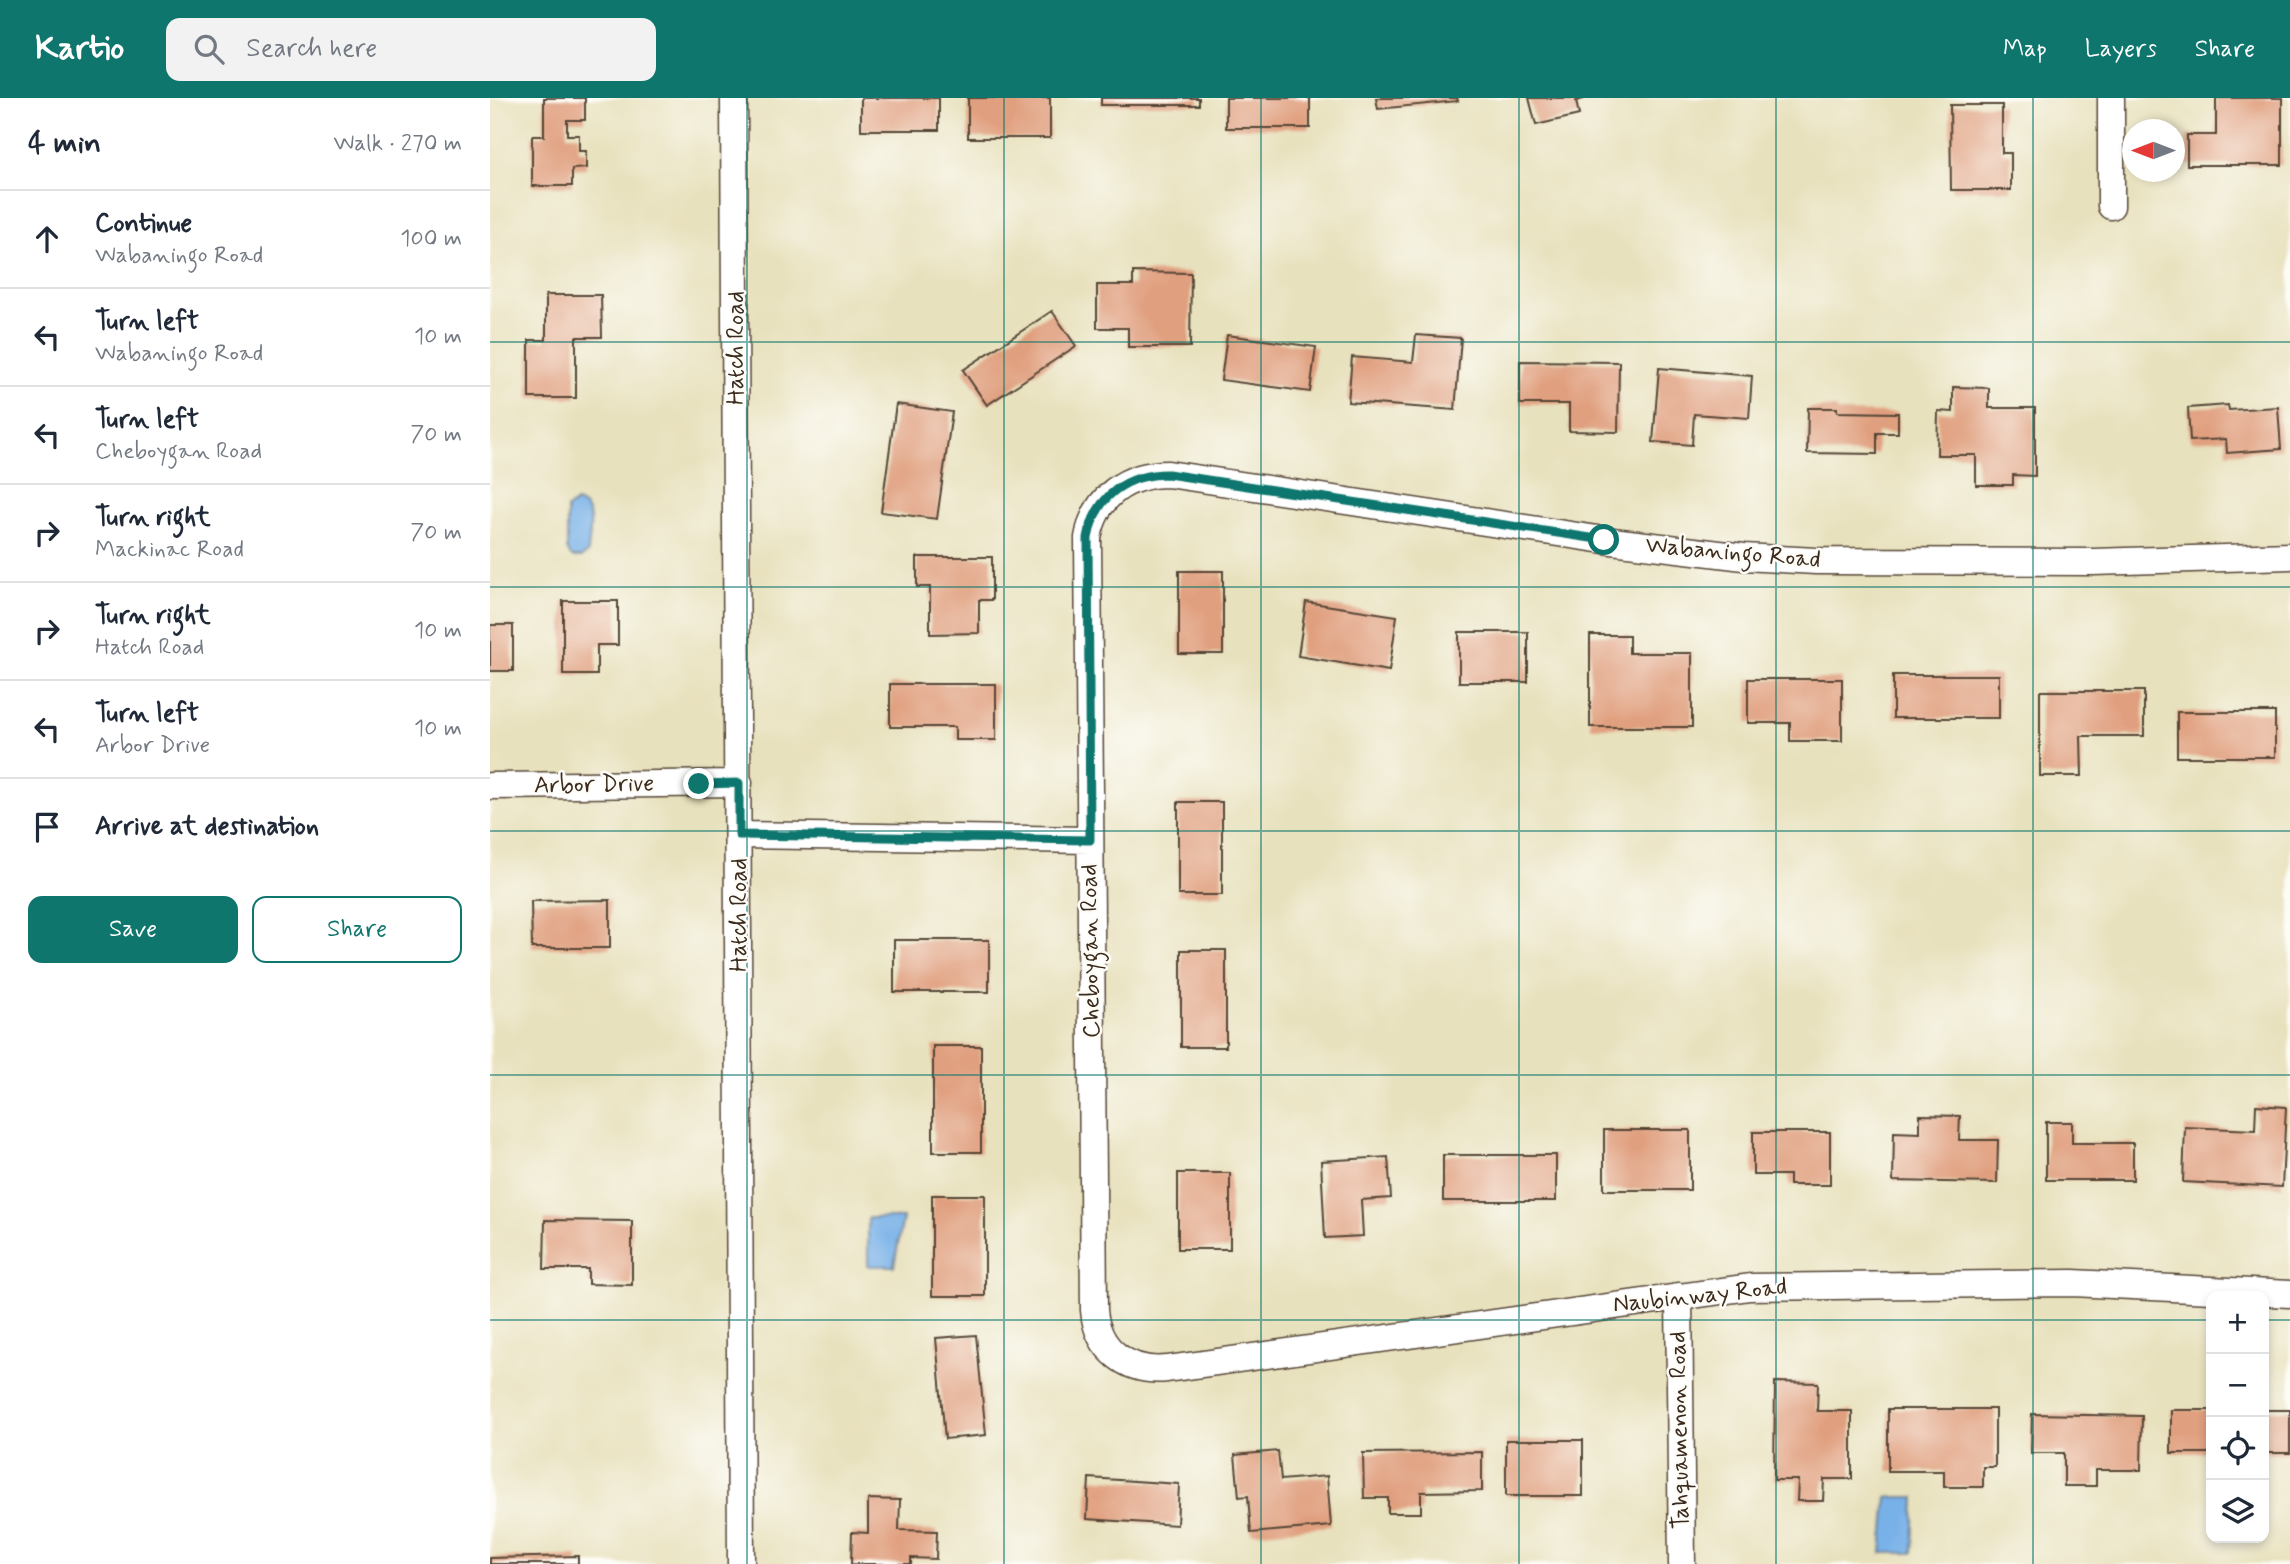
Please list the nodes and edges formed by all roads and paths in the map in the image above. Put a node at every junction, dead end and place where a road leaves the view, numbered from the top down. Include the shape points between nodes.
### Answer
1 (734, 98) edge
2 (2110, 98) edge
3 (2111, 206) dead end
4 (1104, 499) joint
5 (2290, 556) edge
6 (739, 783) junction
7 (490, 786) edge
8 (739, 835) junction
9 (1090, 840) junction
10 (2290, 1294) edge
11 (1679, 1296) junction
12 (1118, 1358) joint
13 (741, 1564) edge
14 (1682, 1564) edge

1 - 6 street, Hatch Road
2 - 3 street
4 - 5 street, Wabaningo Road via 1140,476 1168,474 1744,557 2093,562
4 - 9 street, Cheboygan Road via 1094,514 1088,538
6 - 7 street, Arbor Drive
6 - 8 street, Hatch Road
8 - 9 street
8 - 13 street, Hatch Road
9 - 12 street, Cheboygan Road via 1094,1310 1101,1337
10 - 11 street, Naubinway Road via 2059,1283 1750,1287
11 - 12 street, Naubinway Road via 1167,1369 1143,1369
11 - 14 street, Tahquamenon Road

